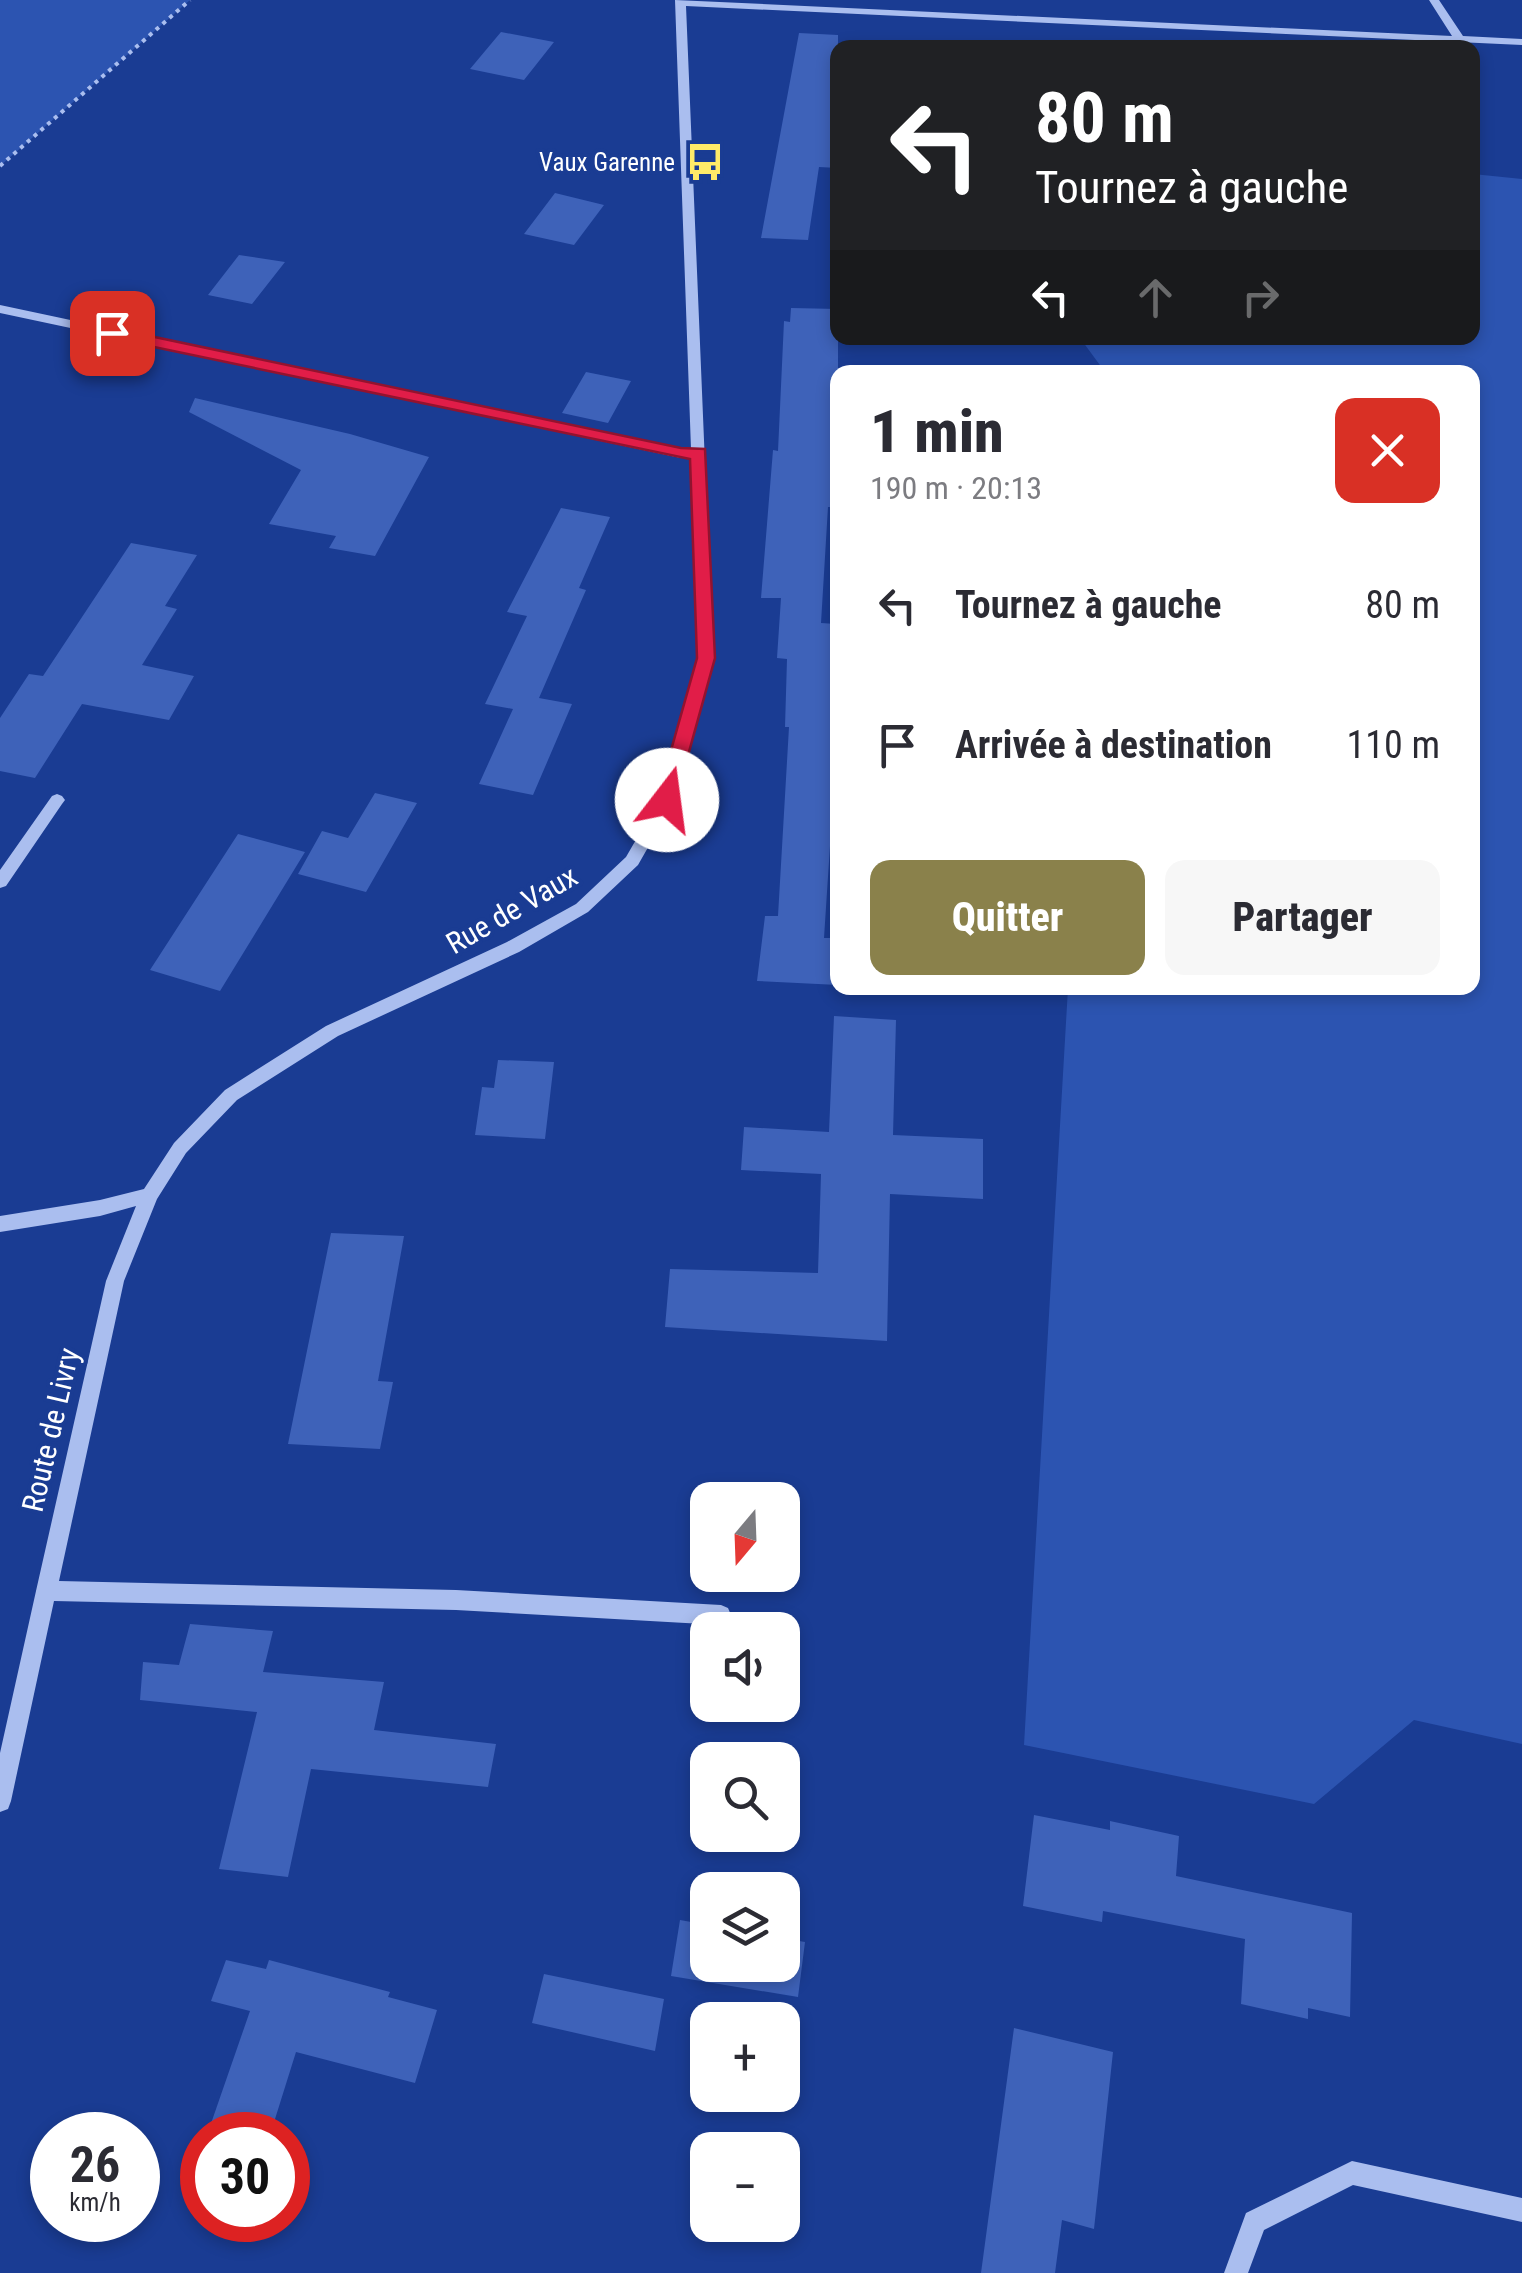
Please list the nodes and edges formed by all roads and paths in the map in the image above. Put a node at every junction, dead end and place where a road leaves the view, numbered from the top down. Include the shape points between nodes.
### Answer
1 (190, 0) edge
2 (1434, 0) edge
3 (680, 1) edge
4 (1460, 38) junction
5 (1522, 42) edge
6 (0, 166) edge
7 (0, 310) edge
8 (698, 453) junction
9 (56, 800) dead end
10 (0, 882) edge
11 (150, 1194) junction
12 (0, 1224) edge
13 (46, 1591) junction
14 (690, 1613) edge
15 (0, 1800) edge
16 (1522, 2210) edge
17 (1236, 2273) edge

1 - 6 path
2 - 4 street
3 - 4 street
3 - 8 street, Rue de Vaux
4 - 5 street
7 - 8 street
8 - 11 street, Rue de Vaux via 706,658 667,800 632,861 565,918 332,1031 232,1094 180,1148
9 - 10 street
11 - 12 street
11 - 13 street, Route de Livry via 115,1281
13 - 14 street via 456,1600
13 - 15 street, Route de Livry
16 - 17 street via 1352,2174 1256,2222

